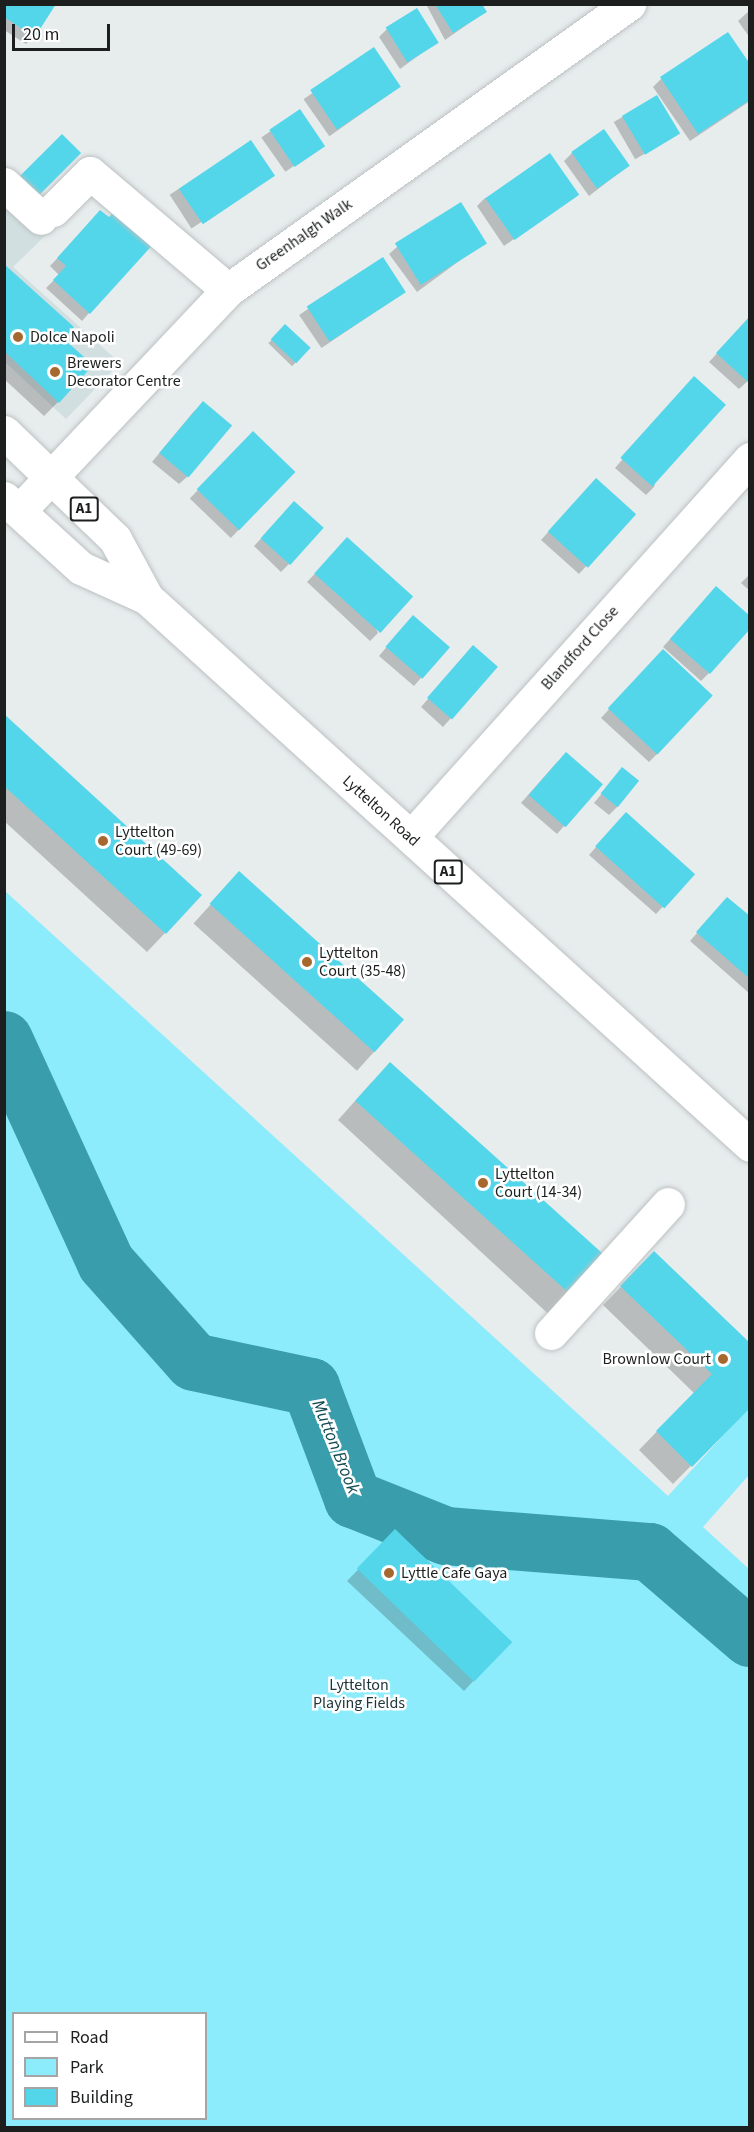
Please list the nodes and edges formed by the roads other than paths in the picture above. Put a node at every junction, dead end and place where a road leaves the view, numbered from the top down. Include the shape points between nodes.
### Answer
1 (629, 4) edge
2 (4, 183) edge
3 (228, 290) junction
4 (4, 432) edge
5 (750, 459) edge
6 (51, 477) junction
7 (12, 504) edge
8 (147, 598) junction
9 (411, 837) junction
10 (750, 1145) edge
11 (668, 1204) dead end
12 (551, 1333) dead end

1 - 3 main road, Greenhalgh Walk
2 - 3 main road via 47,214 90,173
3 - 6 main road, Greenhalgh Walk
4 - 6 main road, Lyttelton Road / A1
5 - 9 main road, Blandford Close
6 - 7 main road, Greenhalgh Walk
6 - 8 main road, Lyttelton Road / A1 via 115,539
7 - 8 main road, Lyttelton Road / A1 via 81,568
8 - 9 main road, Lyttelton Road / A1
9 - 10 main road, Lyttelton Road / A1
11 - 12 main road

